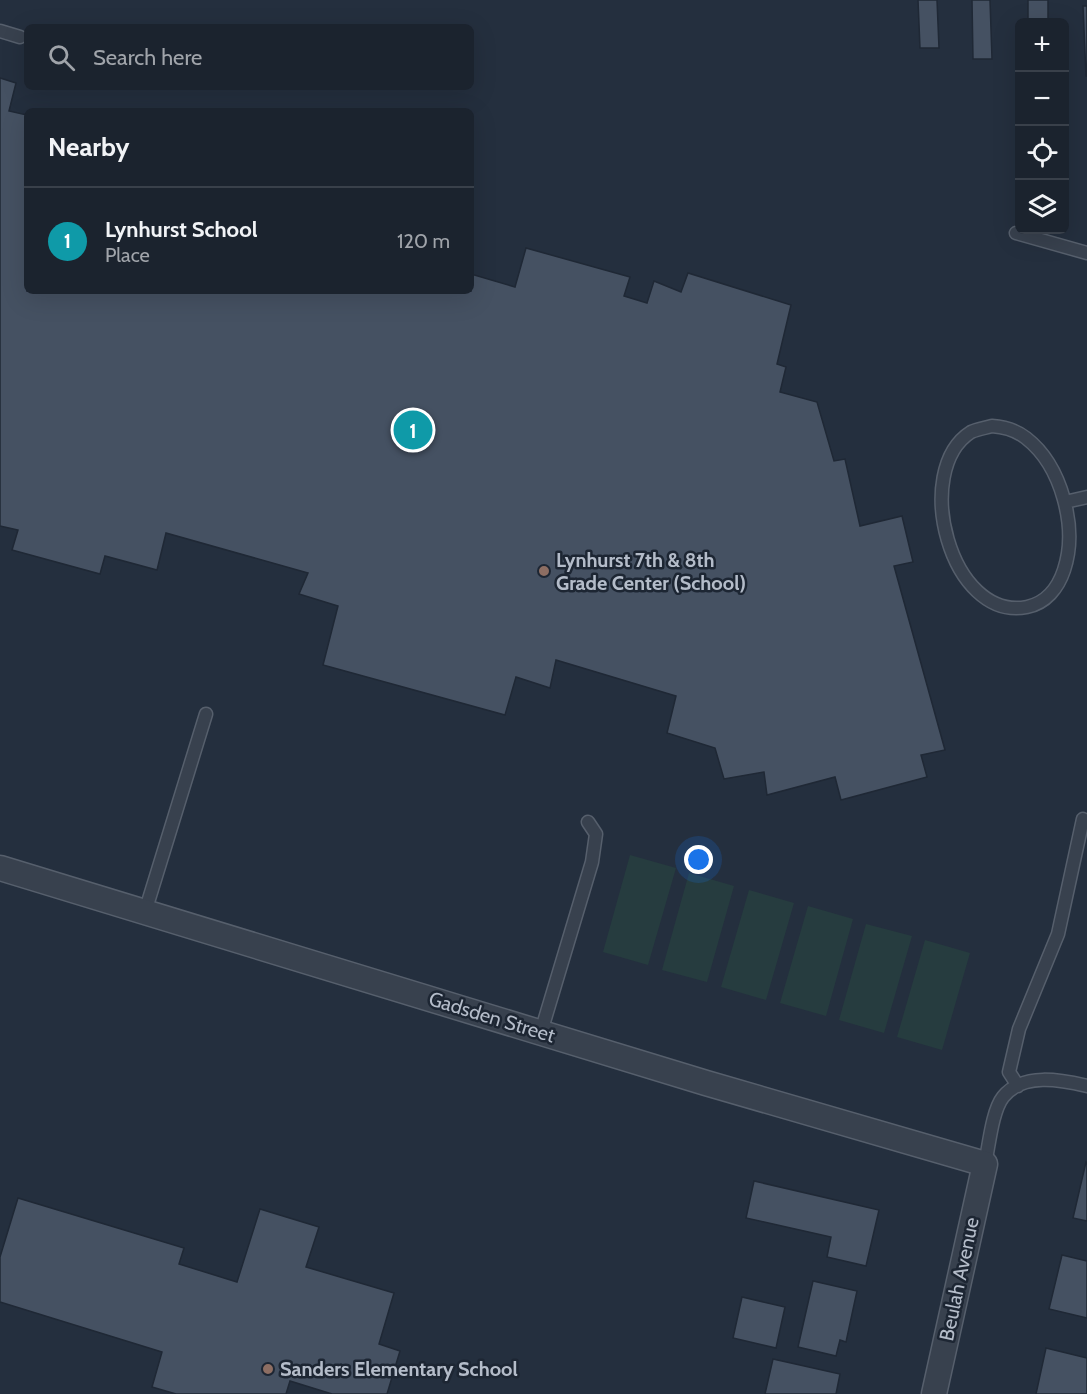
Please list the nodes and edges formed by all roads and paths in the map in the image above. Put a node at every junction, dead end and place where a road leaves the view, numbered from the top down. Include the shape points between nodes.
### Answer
1 (0, 31) edge
2 (20, 37) dead end
3 (1020, 234) edge
4 (1087, 253) edge
5 (1087, 497) edge
6 (1065, 502) junction
7 (206, 714) dead end
8 (1083, 819) dead end
9 (588, 822) dead end
10 (0, 868) edge
11 (145, 912) junction
12 (541, 1032) junction
13 (1018, 1086) junction
14 (1087, 1086) edge
15 (984, 1164) junction
16 (934, 1394) edge

1 - 2 lane
3 - 4 lane
5 - 6 lane
6 - 6 lane via 1053,471 1026,437 1008,428 992,426 962,439 947,466 942,508 954,557 981,596 992,603 1019,609 1033,606 1056,588 1067,561 1069,527
7 - 11 lane
8 - 13 lane via 1058,934 1019,1029 1009,1072
9 - 12 lane via 596,834 592,862
10 - 11 street, Gadsden Street
11 - 12 street, Gadsden Street
12 - 15 street, Gadsden Street
13 - 14 lane via 1044,1079
13 - 15 lane via 1003,1097
15 - 16 street, Beulah Avenue

